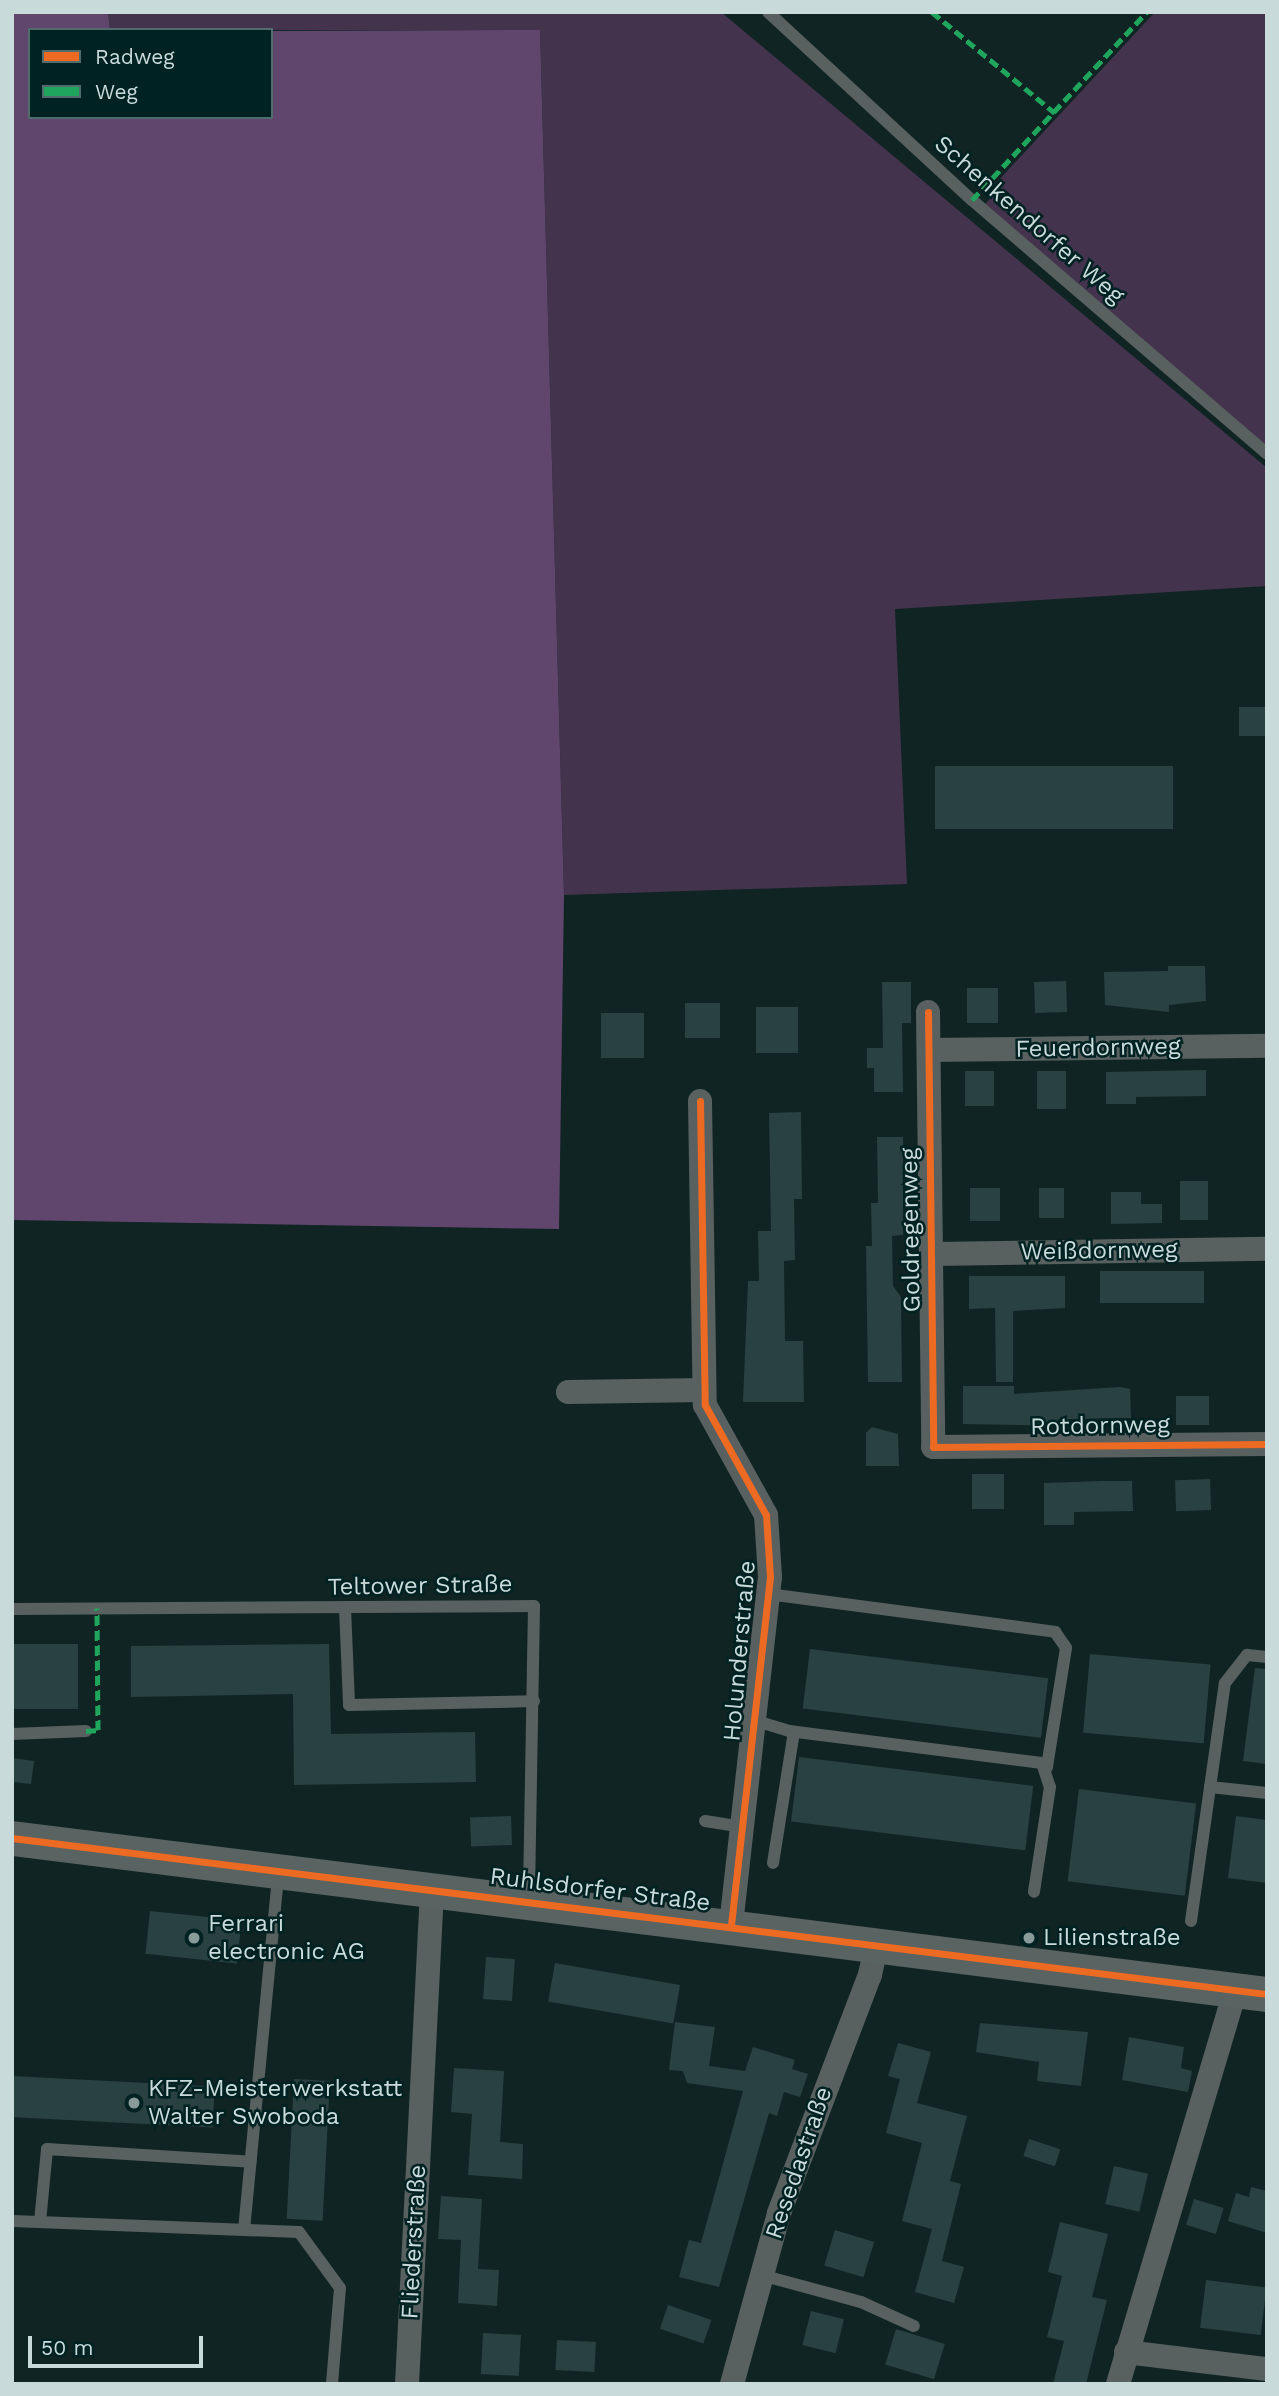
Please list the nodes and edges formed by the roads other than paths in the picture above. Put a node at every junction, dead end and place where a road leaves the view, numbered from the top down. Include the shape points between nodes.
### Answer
1 (768, 12) edge
2 (1267, 454) edge
3 (928, 1012) dead end
4 (1267, 1046) edge
5 (929, 1050) junction
6 (700, 1101) dead end
7 (1267, 1249) edge
8 (931, 1254) junction
9 (704, 1390) junction
10 (568, 1392) dead end
11 (1267, 1444) edge
12 (933, 1447) joint
13 (768, 1594) junction
14 (345, 1608) junction
15 (12, 1609) edge
16 (1267, 1657) edge
17 (534, 1701) junction
18 (753, 1720) junction
19 (86, 1731) dead end
20 (794, 1732) junction
21 (12, 1734) edge
22 (1047, 1767) junction
23 (1210, 1787) junction
24 (1267, 1793) edge
25 (705, 1821) dead end
26 (741, 1827) junction
27 (12, 1838) edge
28 (773, 1863) dead end
29 (278, 1871) junction
30 (432, 1890) junction
31 (1034, 1892) dead end
32 (529, 1900) junction
33 (1191, 1921) dead end
34 (731, 1926) junction
35 (876, 1945) junction
36 (1251, 1992) edge
37 (251, 2162) junction
38 (12, 2221) edge
39 (40, 2222) junction
40 (244, 2230) junction
41 (761, 2275) junction
42 (915, 2326) dead end
43 (1126, 2352) junction
44 (1267, 2369) edge
45 (332, 2384) edge
46 (407, 2384) edge
47 (732, 2384) edge
48 (1118, 2384) edge

1 - 2 lane, Schenkendorfer Weg via 972,200
3 - 5 street, Goldregenweg
4 - 5 street, Feuerdornweg
5 - 8 street, Goldregenweg
6 - 9 street, Holunderstraße
7 - 8 street, Weißdornweg
8 - 12 street, Goldregenweg
9 - 10 street
9 - 13 street, Holunderstraße via 705,1405 766,1515
11 - 12 street, Rotdornweg
13 - 18 street, Holunderstraße
13 - 22 lane via 1055,1632 1066,1648
14 - 15 lane, Teltower Straße
14 - 17 lane via 349,1705
14 - 17 lane, Teltower Straße via 534,1606
16 - 23 lane via 1247,1655 1230,1672
17 - 32 lane, Teltower Straße
18 - 20 lane
18 - 26 street, Holunderstraße
19 - 21 lane
20 - 22 lane
20 - 28 lane
22 - 31 lane via 1050,1787
23 - 24 lane
23 - 33 lane
25 - 26 lane
26 - 34 street, Holunderstraße
27 - 29 main road, Ruhlsdorfer Straße
29 - 30 main road, Ruhlsdorfer Straße
29 - 37 lane
30 - 32 main road, Ruhlsdorfer Straße
30 - 46 street, Fliederstraße
32 - 34 main road, Ruhlsdorfer Straße
34 - 35 main road, Ruhlsdorfer Straße
35 - 36 main road, Ruhlsdorfer Straße
35 - 41 street, Resedastraße via 870,1975 779,2213
36 - 43 street
37 - 39 lane via 47,2149
37 - 40 lane
38 - 39 lane
39 - 40 lane
40 - 45 lane via 299,2232 340,2288
41 - 42 lane via 861,2302
41 - 47 street, Resedastraße
43 - 44 street
43 - 48 street

